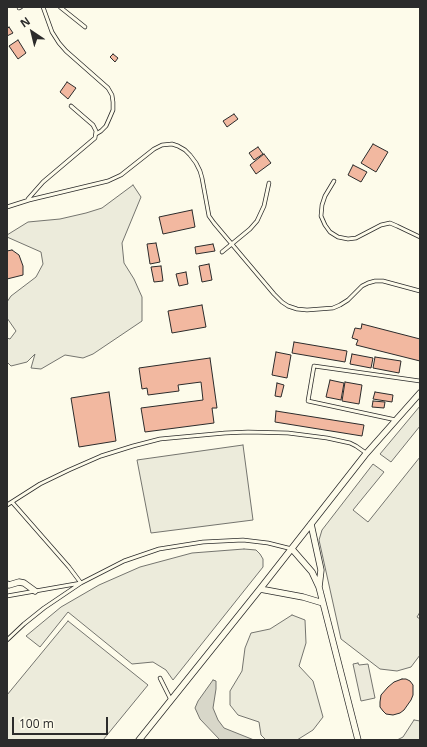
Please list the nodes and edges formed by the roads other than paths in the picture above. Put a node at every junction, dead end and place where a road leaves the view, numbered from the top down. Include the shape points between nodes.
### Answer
1 (43, 7) edge
2 (60, 7) edge
3 (85, 27) dead end
4 (71, 106) dead end
5 (96, 134) junction
6 (334, 181) dead end
7 (269, 183) dead end
8 (26, 200) junction
9 (7, 207) edge
10 (420, 237) edge
11 (231, 244) junction
12 (222, 252) dead end
13 (420, 291) edge
14 (420, 381) edge
15 (420, 394) edge
16 (396, 420) junction
17 (367, 454) junction
18 (12, 502) junction
19 (7, 505) edge
20 (311, 524) junction
21 (292, 549) junction
22 (7, 584) edge
23 (80, 584) junction
24 (319, 587) junction
25 (260, 589) junction
26 (35, 591) junction
27 (7, 596) edge
28 (323, 603) junction
29 (7, 640) edge
30 (160, 678) dead end
31 (171, 700) junction
32 (139, 740) edge
33 (358, 740) edge

1 - 5 lane via 59,43 103,83 112,95 110,117 106,126
2 - 3 lane
4 - 5 lane via 93,125
5 - 8 lane via 95,138 43,182
6 - 10 lane via 325,196 321,216 334,235 348,239 356,238 381,225 390,224
7 - 11 lane via 264,206 257,221
8 - 9 lane
8 - 11 lane via 108,181 121,175 154,149 172,144 185,150 196,163 210,216
11 - 12 lane
11 - 13 lane via 282,302 297,308 333,308 348,300 362,286 374,281
14 - 16 lane via 314,366 308,401
15 - 16 street
16 - 17 street
17 - 18 lane via 350,443 288,433 225,432 160,439 101,456 40,484
17 - 20 street
18 - 19 lane
18 - 23 lane
20 - 21 street
20 - 24 street via 322,570
21 - 23 lane via 243,540 196,543 160,549 124,561
21 - 24 street via 312,572
21 - 25 street
22 - 26 street via 24,583
23 - 26 lane
23 - 29 lane via 44,608
24 - 28 street
25 - 28 street
25 - 31 street
26 - 27 lane
28 - 33 street
30 - 31 lane
31 - 32 street

